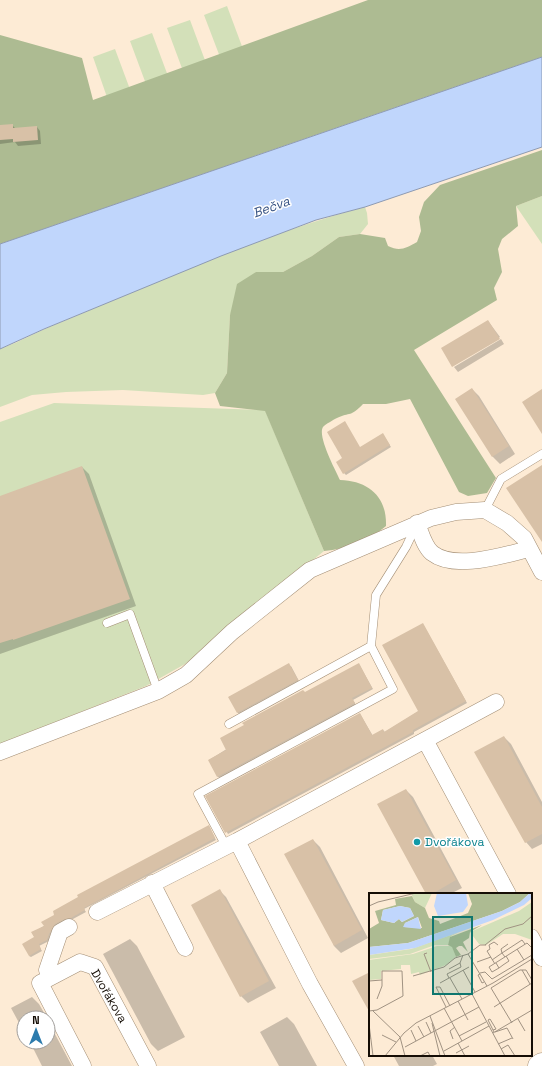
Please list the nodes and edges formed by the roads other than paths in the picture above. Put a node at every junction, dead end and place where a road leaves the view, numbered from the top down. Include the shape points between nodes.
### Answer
1 (542, 454) edge
2 (485, 510) junction
3 (417, 523) junction
4 (529, 549) junction
5 (542, 572) edge
6 (107, 623) dead end
7 (371, 646) junction
8 (158, 691) junction
9 (496, 702) dead end
10 (229, 724) dead end
11 (425, 740) junction
12 (0, 752) edge
13 (231, 844) junction
14 (152, 883) junction
15 (507, 893) edge
16 (97, 912) dead end
17 (69, 927) dead end
18 (532, 939) edge
19 (185, 948) dead end
20 (542, 958) edge
21 (51, 977) junction
22 (542, 1064) edge
23 (83, 1066) edge
24 (148, 1066) edge
25 (356, 1066) edge
26 (539, 1066) edge

1 - 2 lane via 500,479
2 - 3 street via 456,512
2 - 4 street via 507,523 524,538
3 - 4 street via 423,540 432,553 449,561 486,559
3 - 7 lane via 406,548 376,595
3 - 8 street via 310,570 232,632 186,675
4 - 5 street
6 - 8 lane via 130,614
7 - 10 lane
7 - 13 lane via 393,688 198,794
8 - 12 street
9 - 11 street
11 - 13 street
11 - 15 street
13 - 14 street
13 - 25 street
14 - 16 street
14 - 19 street
17 - 21 street via 60,932 47,970
18 - 20 street
21 - 23 street via 40,983
21 - 24 street, Dvořákova via 80,962 95,967
22 - 26 main road

